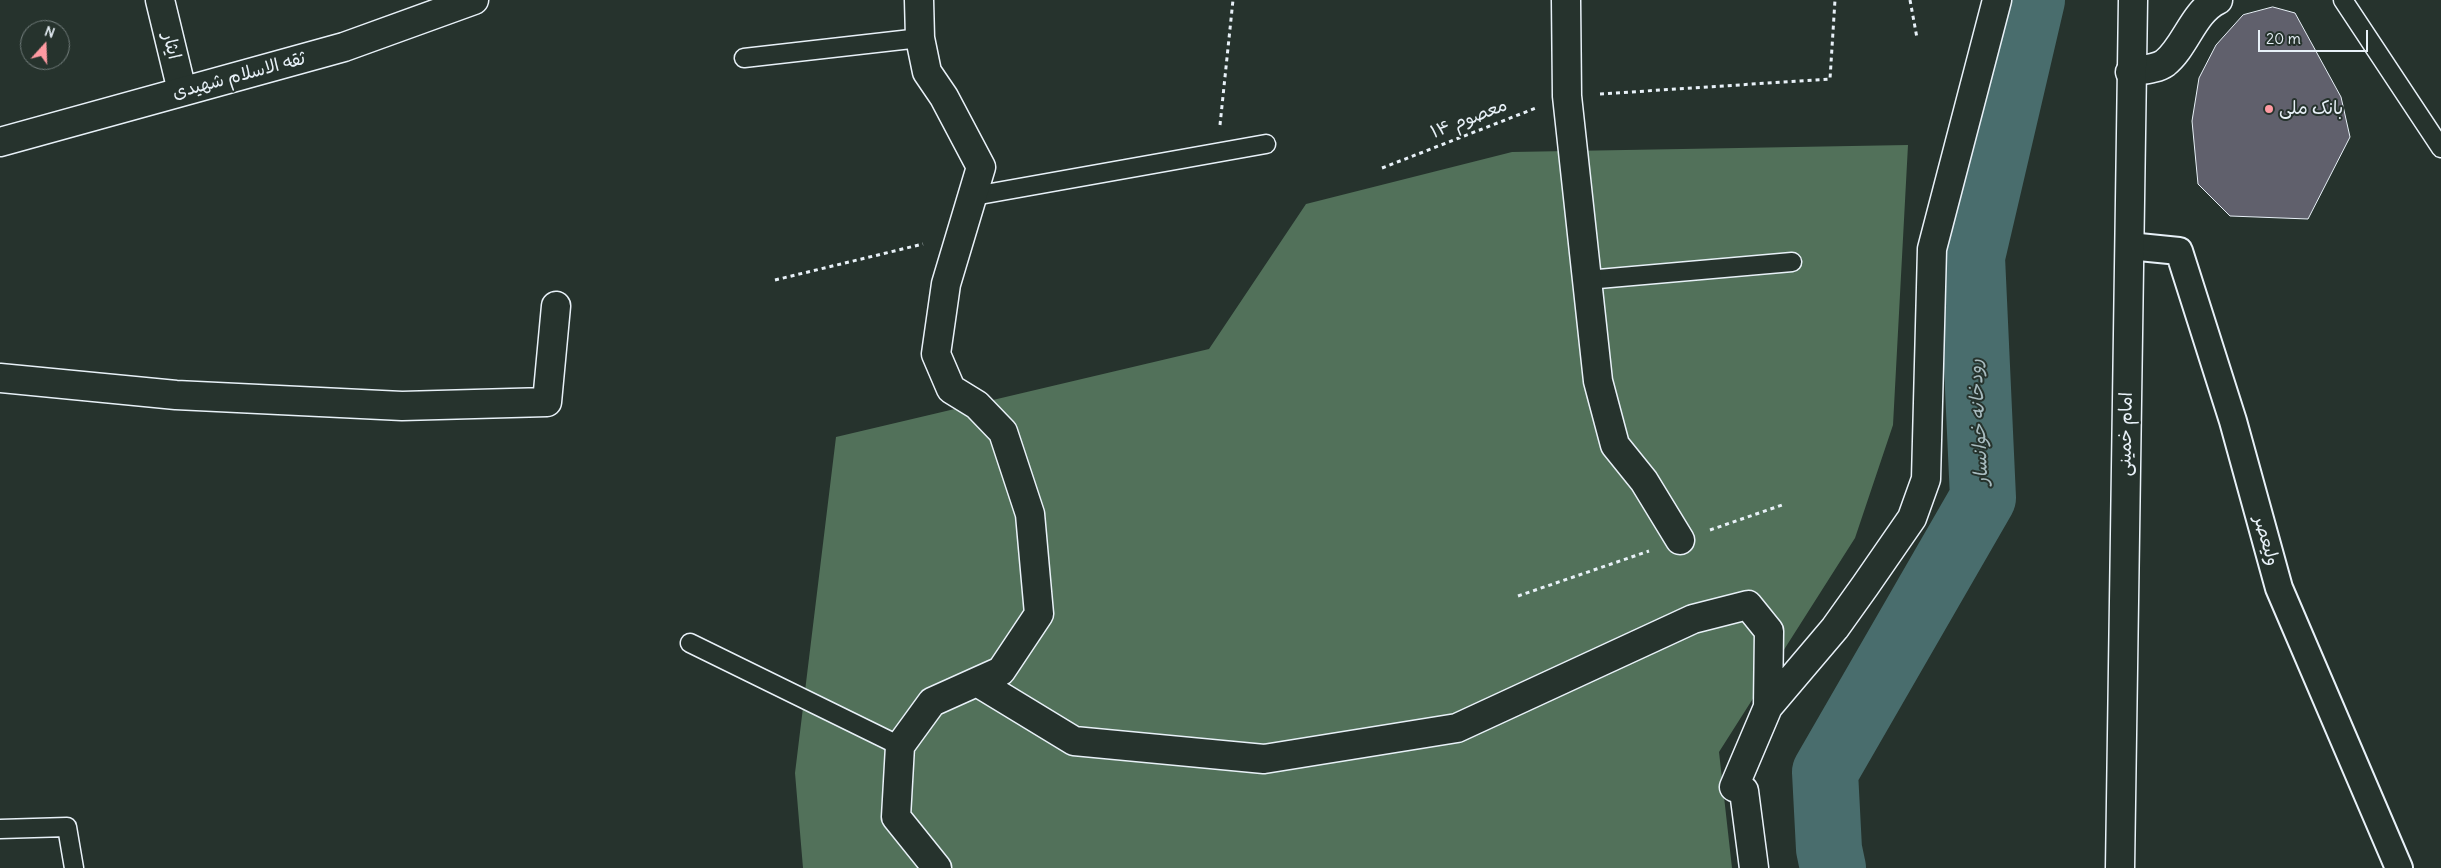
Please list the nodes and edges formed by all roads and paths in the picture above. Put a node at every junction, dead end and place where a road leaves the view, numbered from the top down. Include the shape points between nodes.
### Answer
1 (160, 0) edge
2 (474, 0) edge
3 (919, 0) edge
4 (1233, 0) edge
5 (1566, 0) edge
6 (1835, 0) edge
7 (1910, 0) edge
8 (1997, 0) edge
9 (2133, 0) edge
10 (2218, 0) edge
11 (2342, 0) edge
12 (920, 38) junction
13 (1917, 38) dead end
14 (744, 58) dead end
15 (2130, 72) junction
16 (182, 92) junction
17 (1567, 96) junction
18 (0, 142) edge
19 (1266, 144) dead end
20 (2441, 148) edge
21 (1218, 153) junction
22 (1382, 168) dead end
23 (974, 196) junction
24 (962, 234) junction
25 (2129, 246) junction
26 (1792, 262) dead end
27 (775, 280) dead end
28 (1587, 280) junction
29 (556, 306) dead end
30 (0, 378) edge
31 (1680, 540) dead end
32 (690, 643) dead end
33 (977, 682) junction
34 (1768, 707) junction
35 (900, 746) junction
36 (0, 829) edge
37 (74, 868) edge
38 (937, 868) edge
39 (1754, 868) edge
40 (2120, 868) edge
41 (2399, 868) edge

1 - 16 street, ایثار
2 - 16 street, ثقه الاسلام شهیدی via 344,48
3 - 12 street
4 - 21 path
5 - 17 street
6 - 17 path, ۱۴ معصوم via 1830,79
7 - 13 path
8 - 34 street via 1932,249 1926,479 1912,518 1866,586
9 - 15 street, امام خمینی
10 - 15 street via 2195,23 2178,50 2164,64
11 - 20 lane
12 - 14 lane
12 - 23 street via 927,72 981,167
15 - 25 street, امام خمینی
16 - 18 street, ثقه الاسلام شهیدی
17 - 22 path, ۱۴ معصوم
17 - 28 street
19 - 21 lane
21 - 23 lane
23 - 24 street
24 - 27 path
24 - 33 street via 946,284 936,354 951,389 977,405 1003,432 1030,514 1039,614 1001,671
25 - 40 street, امام خمینی
25 - 41 street, ولیعصر via 2179,251 2233,421 2279,588
26 - 28 lane
28 - 31 street via 1598,381 1615,445 1644,481
29 - 30 street via 548,402 402,406 176,395
32 - 35 lane
33 - 34 street via 1074,741 1264,758 1458,728 1693,619 1748,605 1769,631
33 - 35 street via 932,702
34 - 39 street via 1734,787 1744,791
35 - 38 street via 896,817
36 - 37 lane via 67,827

